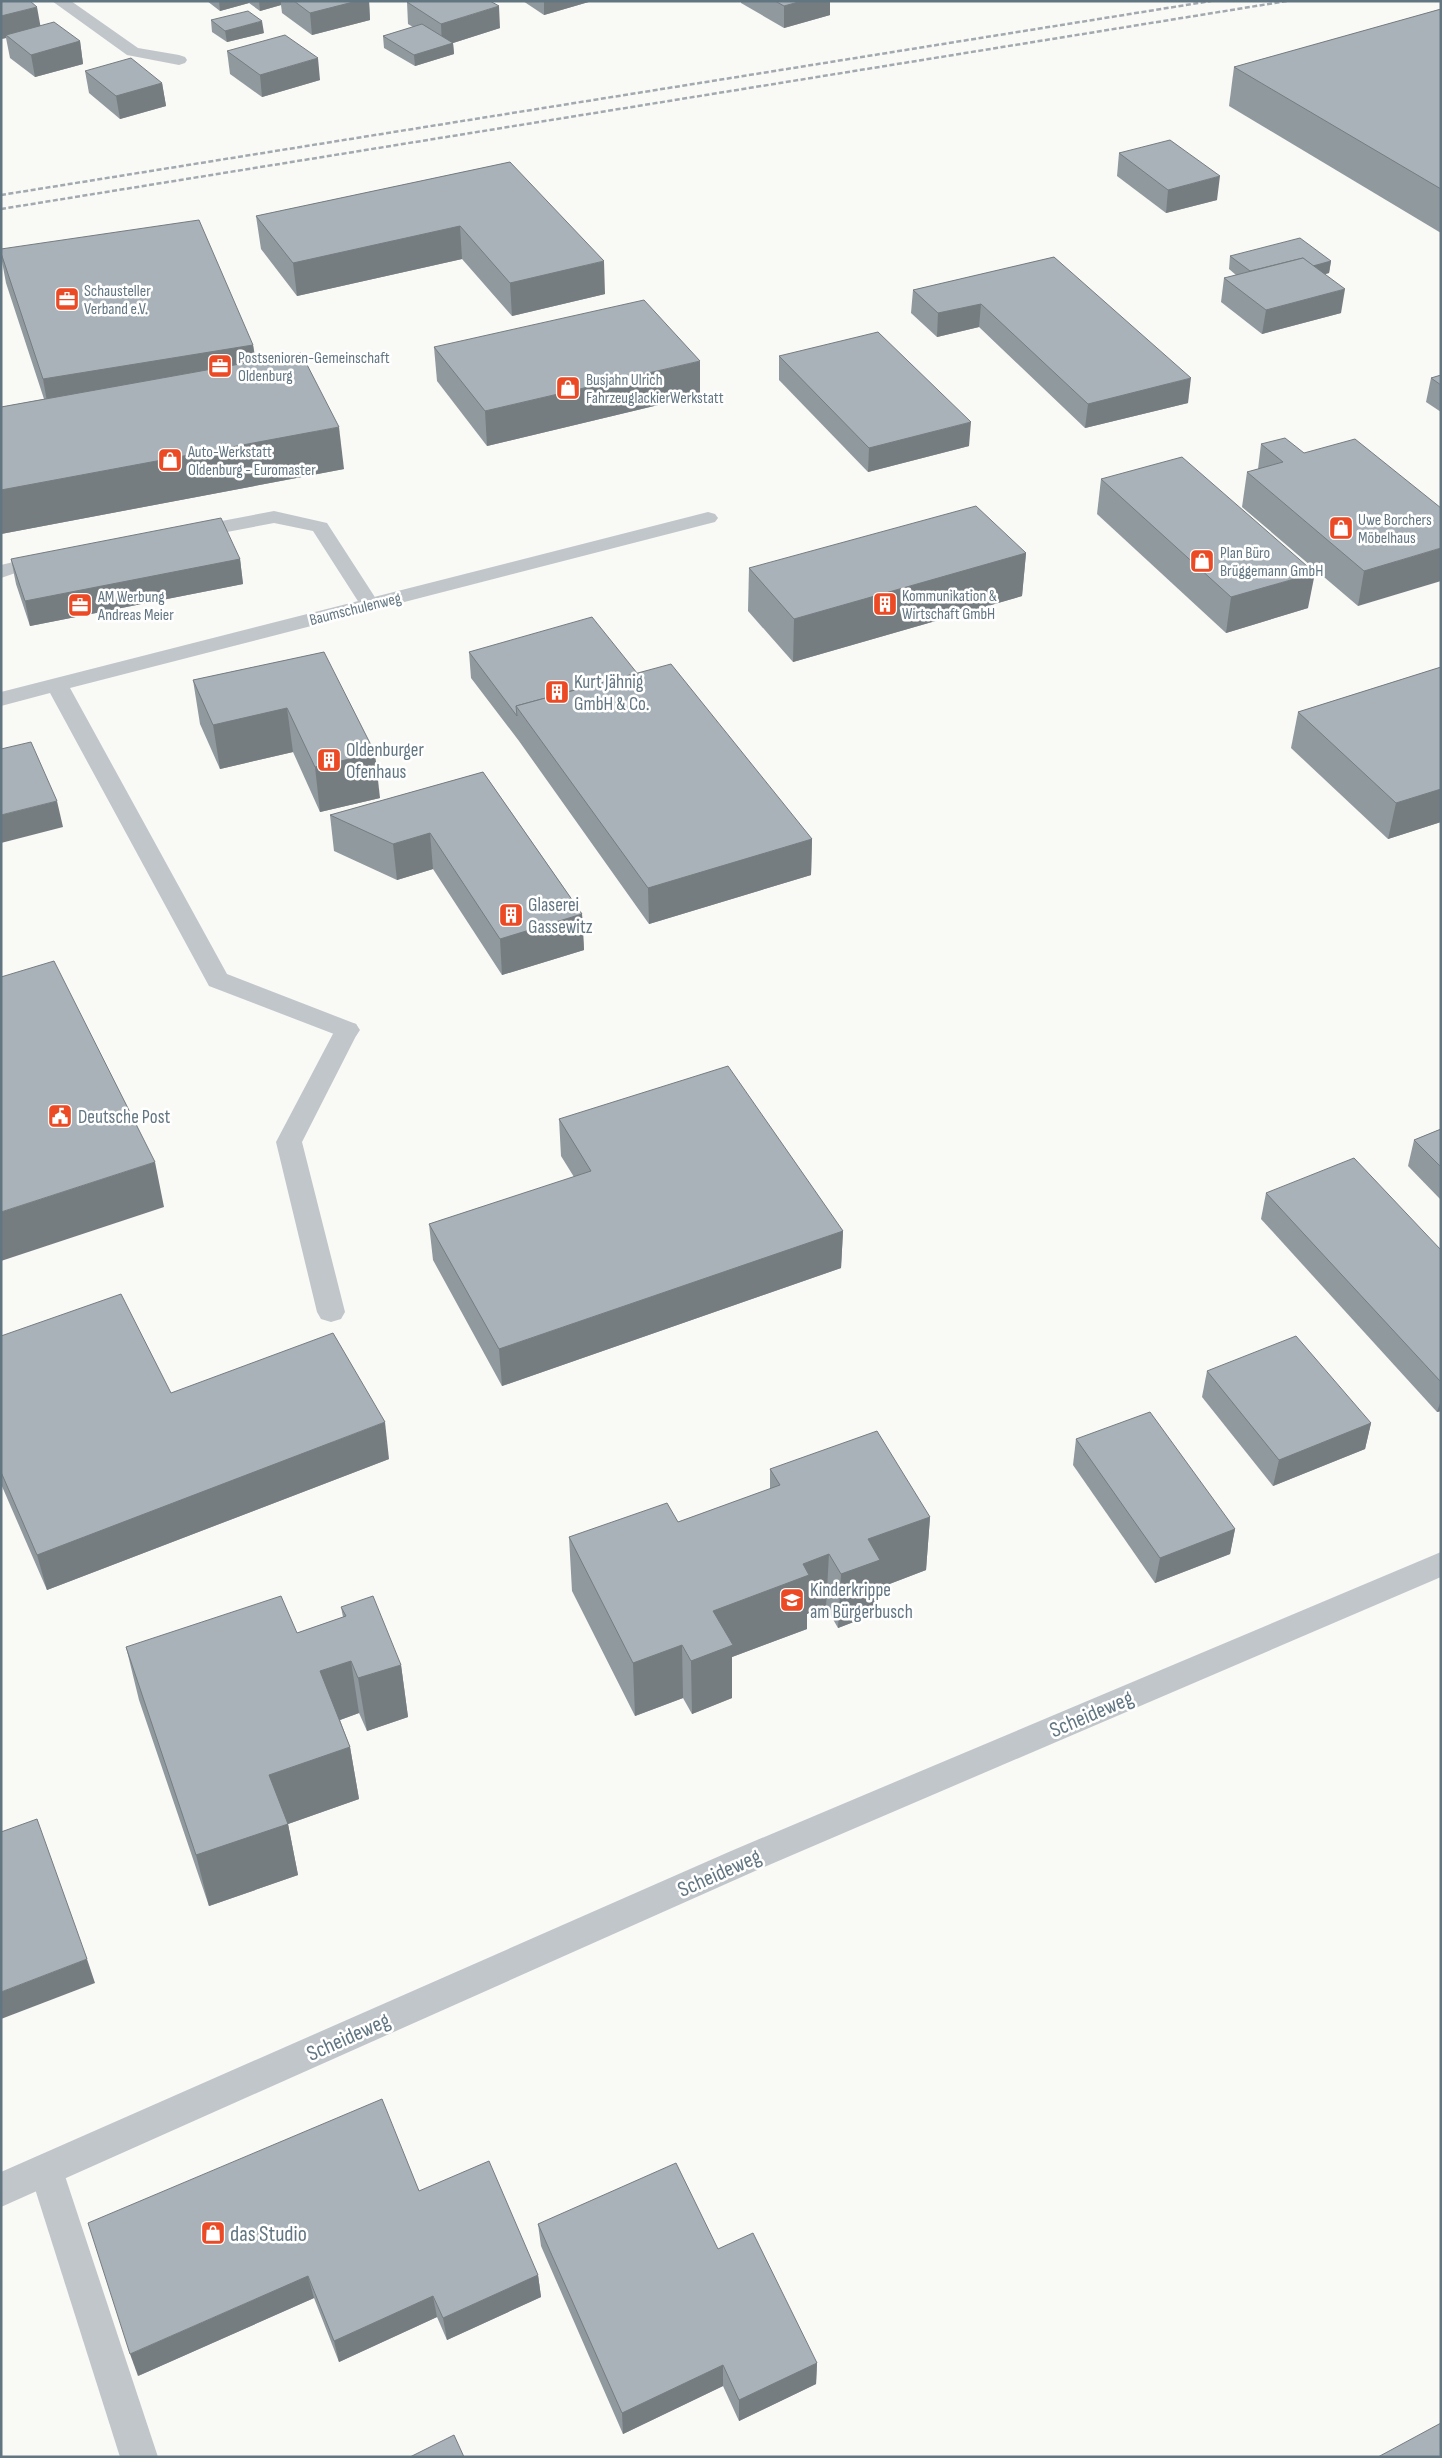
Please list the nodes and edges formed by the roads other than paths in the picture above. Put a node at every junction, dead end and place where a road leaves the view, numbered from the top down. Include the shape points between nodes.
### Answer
1 (60, 1) edge
2 (179, 60) dead end
3 (708, 518) dead end
4 (176, 535) edge
5 (68, 556) edge
6 (1, 572) edge
7 (370, 605) junction
8 (57, 685) junction
9 (1, 699) edge
10 (347, 1030) joint
11 (331, 1312) dead end
12 (1441, 1564) edge
13 (46, 2170) junction
14 (1, 2190) edge
15 (139, 2457) edge

1 - 2 street via 133,52
3 - 7 street, Baumschulenweg
4 - 7 lane via 274,517 320,527
5 - 6 lane via 19,565
7 - 8 street, Baumschulenweg
8 - 9 street, Baumschulenweg
8 - 10 street via 218,980
10 - 11 lane via 289,1142
12 - 13 street, Scheideweg via 743,1861
13 - 14 street, Scheideweg
13 - 15 lane

